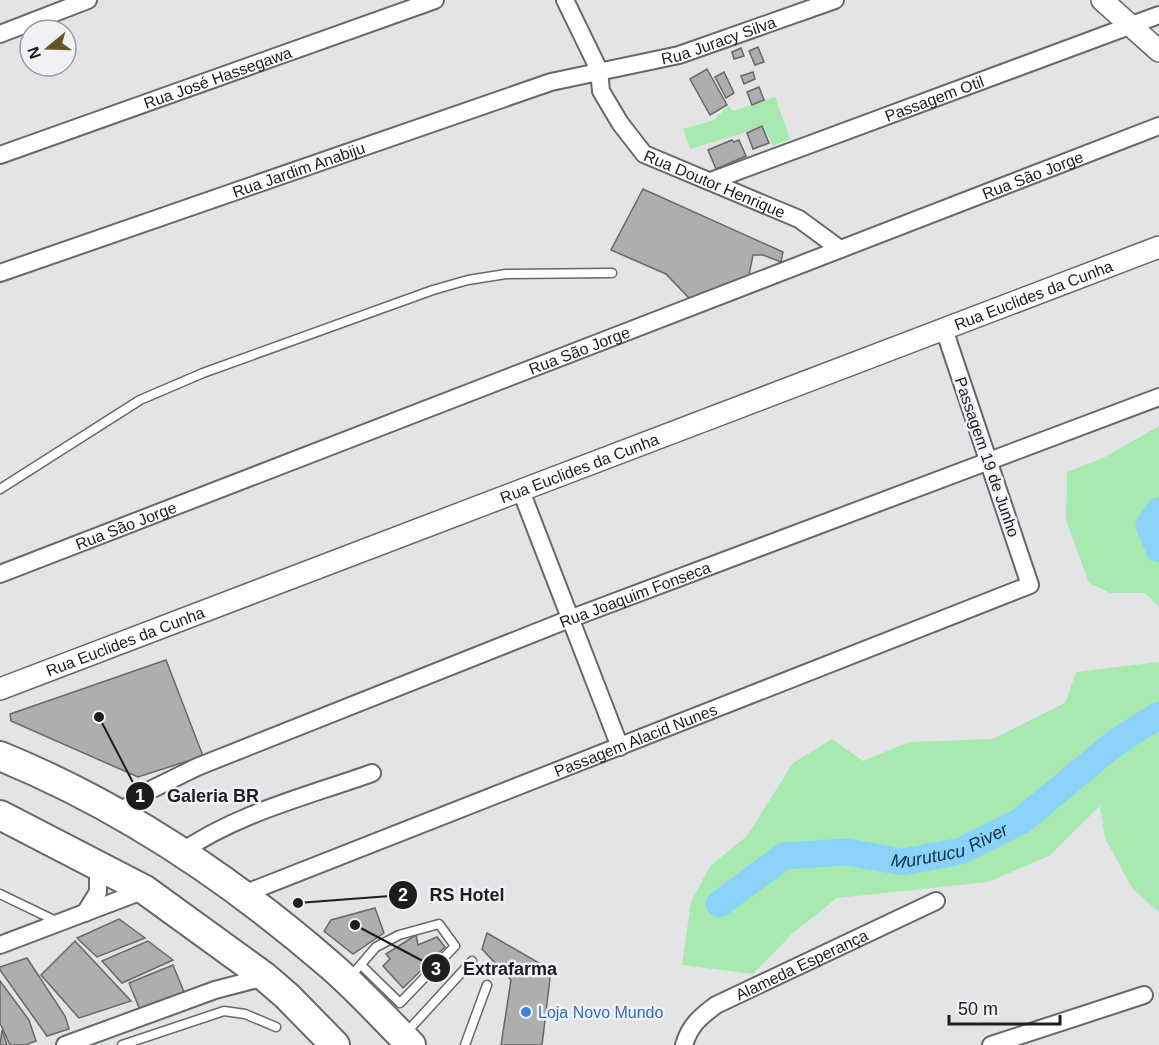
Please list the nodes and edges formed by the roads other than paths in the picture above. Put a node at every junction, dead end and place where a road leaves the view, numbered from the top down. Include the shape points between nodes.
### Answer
1 (88, 0) edge
2 (435, 0) edge
3 (566, 0) edge
4 (835, 0) edge
5 (1102, 0) edge
6 (1159, 15) edge
7 (1130, 26) junction
8 (0, 34) edge
9 (1159, 51) edge
10 (599, 70) junction
11 (1159, 126) edge
12 (0, 155) edge
13 (711, 181) junction
14 (1159, 248) edge
15 (840, 249) junction
16 (0, 273) edge
17 (612, 273) dead end
18 (944, 329) junction
19 (1159, 396) edge
20 (988, 459) junction
21 (0, 489) edge
22 (521, 491) junction
23 (0, 574) edge
24 (1030, 585) joint
25 (572, 618) junction
26 (0, 689) edge
27 (620, 747) junction
28 (0, 756) edge
29 (372, 773) dead end
30 (120, 813) junction
31 (0, 814) edge
32 (180, 853) junction
33 (98, 866) junction
34 (145, 890) junction
35 (0, 894) edge
36 (241, 895) junction
37 (936, 901) dead end
38 (85, 913) junction
39 (59, 922) junction
40 (0, 945) edge
41 (472, 961) dead end
42 (354, 973) junction
43 (265, 978) junction
44 (487, 985) dead end
45 (1144, 995) dead end
46 (276, 1027) dead end
47 (407, 1041) edge
48 (65, 1045) edge
49 (122, 1045) edge
50 (335, 1045) edge
51 (465, 1045) edge
52 (684, 1045) edge
53 (991, 1045) edge

1 - 8 street
2 - 12 street, Rua José Hassegawa
3 - 10 street, Rua Doutor Henrique
4 - 10 street, Rua Juracy Silva via 679,55
5 - 7 street
6 - 7 street, Passagem Otil
7 - 9 street
7 - 13 street, Passagem Otil
10 - 13 street, Rua Doutor Henrique via 602,91 644,154
10 - 16 street, Rua Jardim Anabiju via 551,82
11 - 15 street, Rua São Jorge
13 - 15 street, Rua Doutor Henrique via 799,219
14 - 18 street, Rua Euclides da Cunha
15 - 23 street, Rua São Jorge
17 - 21 lane via 506,274 433,290 202,373 140,400
18 - 20 street, Passagem 19 de Junho
18 - 22 street, Rua Euclides da Cunha
19 - 20 street, Rua Joaquim Fonseca
20 - 24 street, Passagem 19 de Junho
20 - 25 street, Rua Joaquim Fonseca
22 - 25 street
22 - 26 street, Rua Euclides da Cunha
24 - 27 street, Passagem Alacid Nunes
25 - 27 street
25 - 30 street, Rua Joaquim Fonseca via 197,767 142,794
27 - 36 street, Passagem Alacid Nunes
28 - 30 highway
29 - 32 street via 240,820
30 - 32 highway
31 - 33 highway
32 - 36 highway
33 - 34 highway
33 - 38 street via 98,892
34 - 38 street
34 - 43 highway
35 - 39 lane
36 - 42 highway
37 - 52 street, Alameda Esperança via 716,1005 688,1030
38 - 39 street
39 - 40 street
41 - 47 lane
42 - 42 lane via 376,947 439,924 455,946 400,1003
42 - 47 highway
43 - 48 street via 215,990
43 - 50 highway
44 - 51 lane
45 - 53 street
46 - 49 lane via 244,1014 224,1011

